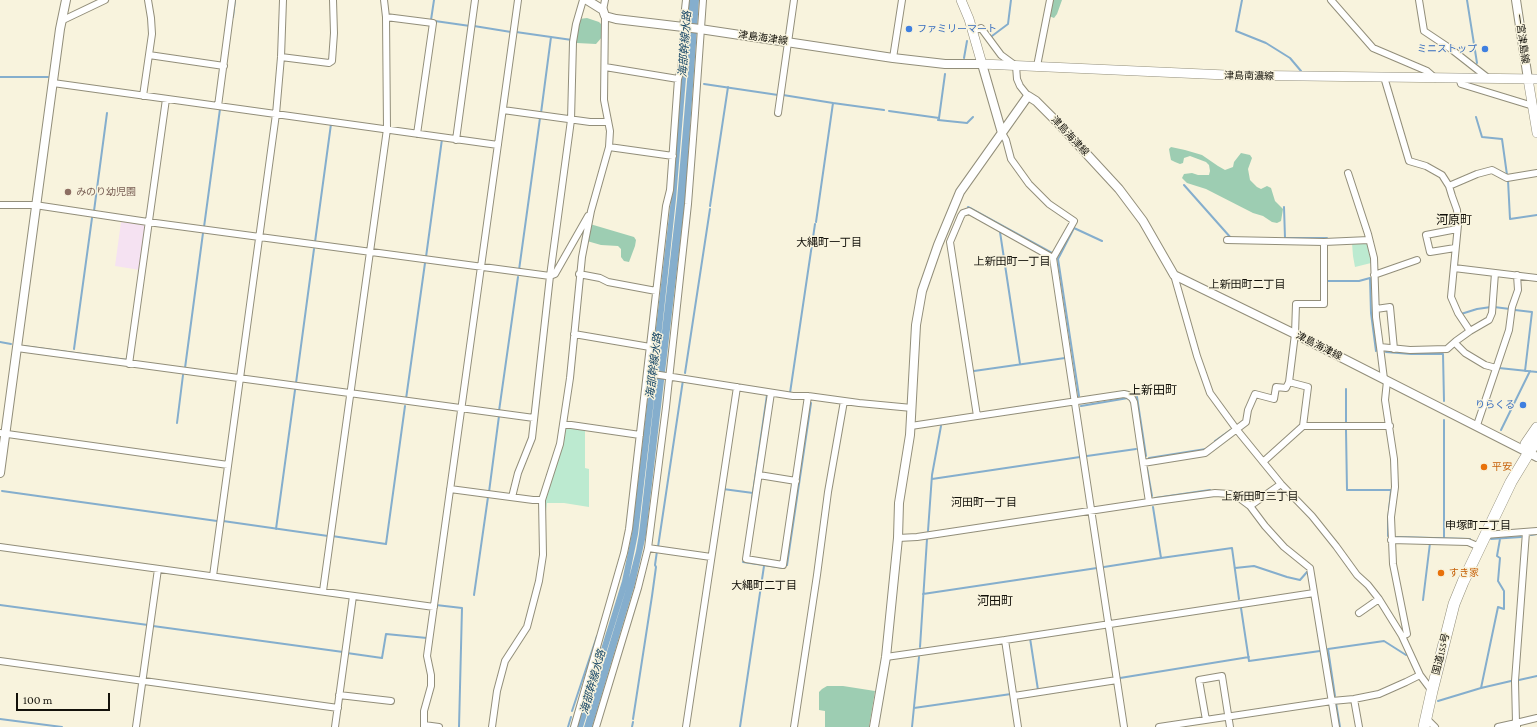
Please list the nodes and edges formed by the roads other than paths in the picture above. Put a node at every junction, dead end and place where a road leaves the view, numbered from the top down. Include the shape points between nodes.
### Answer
1 (66, 0) edge
2 (105, 0) edge
3 (148, 0) edge
4 (232, 0) edge
5 (283, 0) edge
6 (333, 0) edge
7 (384, 0) edge
8 (475, 0) edge
9 (518, 0) edge
10 (584, 0) edge
11 (587, 0) edge
12 (605, 0) edge
13 (686, 0) edge
14 (703, 0) edge
15 (794, 0) edge
16 (902, 0) edge
17 (961, 0) edge
18 (1050, 0) edge
19 (1331, 0) edge
20 (1419, 0) edge
21 (1516, 0) edge
22 (604, 13) junction
23 (386, 17) junction
24 (61, 21) junction
25 (684, 27) junction
26 (699, 29) junction
27 (972, 31) junction
28 (788, 42) junction
29 (149, 55) junction
30 (281, 57) junction
31 (893, 58) junction
32 (982, 64) junction
33 (224, 66) junction
34 (605, 66) junction
35 (1016, 66) junction
36 (1037, 66) junction
37 (1384, 77) junction
38 (1436, 78) junction
39 (1459, 78) junction
40 (1488, 78) junction
41 (678, 79) junction
42 (1532, 79) edge
43 (53, 83) junction
44 (143, 96) junction
45 (1028, 96) junction
46 (166, 99) junction
47 (218, 106) junction
48 (1533, 106) junction
49 (503, 110) junction
50 (778, 113) dead end
51 (276, 114) junction
52 (570, 120) junction
53 (608, 122) junction
54 (387, 130) junction
55 (1002, 133) junction
56 (1537, 133) edge
57 (417, 134) junction
58 (456, 140) junction
59 (498, 145) junction
60 (609, 147) junction
61 (673, 156) junction
62 (1348, 173) dead end
63 (1537, 173) edge
64 (1449, 186) junction
65 (0, 205) edge
66 (36, 205) junction
67 (591, 211) junction
68 (148, 222) junction
69 (1457, 229) junction
70 (259, 238) junction
71 (1227, 240) dead end
72 (1369, 240) junction
73 (1324, 242) junction
74 (1455, 248) junction
75 (370, 253) junction
76 (1053, 258) junction
77 (1417, 260) dead end
78 (481, 268) junction
79 (1454, 268) junction
80 (1495, 273) junction
81 (579, 274) junction
82 (1174, 275) junction
83 (1374, 275) junction
84 (1517, 275) junction
85 (550, 276) junction
86 (1537, 278) edge
87 (656, 291) junction
88 (1376, 309) junction
89 (1470, 331) junction
90 (574, 334) junction
91 (1295, 334) junction
92 (1455, 343) junction
93 (650, 347) junction
94 (1380, 347) junction
95 (17, 348) junction
96 (1394, 349) junction
97 (129, 364) junction
98 (1496, 368) junction
99 (647, 372) junction
100 (669, 375) junction
101 (239, 379) junction
102 (1385, 380) junction
103 (1289, 382) junction
104 (737, 387) junction
105 (771, 393) junction
106 (350, 394) junction
107 (808, 396) junction
108 (844, 401) junction
109 (1076, 402) junction
110 (912, 408) junction
111 (461, 409) junction
112 (977, 416) junction
113 (534, 418) junction
114 (563, 425) junction
115 (1477, 425) junction
116 (911, 426) junction
117 (1303, 426) junction
118 (1390, 426) junction
119 (1537, 428) edge
120 (1237, 430) junction
121 (3, 433) edge
122 (640, 435) junction
123 (1537, 439) edge
124 (1529, 453) edge
125 (1263, 462) junction
126 (1143, 463) junction
127 (228, 465) junction
128 (0, 473) edge
129 (759, 476) junction
130 (796, 481) junction
131 (1281, 484) junction
132 (450, 489) junction
133 (512, 497) junction
134 (542, 500) junction
135 (1149, 502) junction
136 (1250, 506) junction
137 (1092, 511) junction
138 (1537, 531) edge
139 (1526, 532) junction
140 (1485, 535) junction
141 (898, 538) junction
142 (1392, 540) junction
143 (1475, 545) junction
144 (0, 547) edge
145 (648, 548) junction
146 (711, 558) junction
147 (158, 569) junction
148 (213, 576) junction
149 (1463, 582) junction
150 (323, 592) junction
151 (1314, 593) junction
152 (353, 596) junction
153 (1379, 599) junction
154 (434, 607) junction
155 (1359, 613) dead end
156 (1108, 624) junction
157 (1402, 636) junction
158 (1005, 640) junction
159 (886, 657) junction
160 (0, 661) edge
161 (1420, 675) junction
162 (1117, 680) junction
163 (142, 681) junction
164 (1432, 691) junction
165 (339, 694) junction
166 (1014, 696) junction
167 (1354, 699) junction
168 (391, 701) dead end
169 (1332, 701) junction
170 (338, 708) junction
171 (1228, 717) junction
172 (1537, 718) edge
173 (1206, 720) junction
174 (1425, 722) edge
175 (1516, 724) edge
176 (424, 726) edge
177 (136, 727) edge
178 (335, 727) edge
179 (439, 727) edge
180 (492, 727) edge
181 (574, 727) edge
182 (596, 727) edge
183 (686, 727) edge
184 (794, 727) edge
185 (874, 727) edge
186 (1018, 727) edge
187 (1124, 727) edge
188 (1159, 727) edge
189 (1230, 727) edge
190 (1336, 727) edge
191 (1359, 727) edge
192 (1435, 727) edge
193 (1498, 727) edge

1 - 24 main road
2 - 24 street
3 - 29 street via 152,34
4 - 33 street
5 - 30 street
6 - 30 street via 332,61 329,63
7 - 23 street
8 - 58 street
9 - 49 street
10 - 52 street via 573,42
11 - 22 main road, 津島海津線
12 - 22 street
13 - 25 street
14 - 26 street
15 - 28 street
16 - 31 street
17 - 27 main road
18 - 36 street
19 - 38 street via 1373,48 1427,71
20 - 40 street via 1424,31
21 - 42 main road, 一宮津島線
22 - 25 main road, 津島海津線 via 616,18
22 - 34 street
23 - 54 street
23 - 57 street via 433,23
24 - 43 main road
25 - 26 main road, 津島海津線
25 - 41 street
26 - 28 main road, 津島海津線
26 - 100 street via 688,204
27 - 32 main road
27 - 35 street via 981,28 1001,55
28 - 31 main road, 津島海津線
28 - 50 street
29 - 33 street
29 - 44 street
30 - 51 street
31 - 32 main road, 津島海津線 via 945,64
32 - 35 main road, 津島南濃線
32 - 55 main road
33 - 47 street
34 - 41 street
34 - 53 street via 604,100
35 - 36 main road, 津島南濃線
35 - 45 street via 1016,79
36 - 37 main road, 津島南濃線 via 1226,75
37 - 38 main road, 津島南濃線
37 - 64 street via 1409,161 1426,166 1442,175
38 - 39 main road, 津島南濃線
39 - 40 main road, 津島南濃線
39 - 48 street via 1461,84
40 - 42 main road, 津島南濃線
41 - 61 street
42 - 48 main road
43 - 44 street
43 - 66 main road
44 - 46 street
45 - 55 main road
45 - 82 main road, 津島海津線 via 1059,124 1119,189 1143,221
46 - 47 street
46 - 68 street
47 - 51 street
48 - 56 main road
49 - 52 street
49 - 59 street
51 - 54 street
51 - 70 street
52 - 53 street
52 - 85 street
53 - 60 street
54 - 57 street
54 - 75 street
55 - 76 street via 1012,159 1029,184 1049,204 1074,221
55 - 110 main road via 960,192 926,278 916,325
57 - 58 street
58 - 59 street
59 - 78 street
60 - 61 street
60 - 67 street
61 - 87 street
62 - 72 street
63 - 64 street via 1507,178 1492,170
64 - 69 street via 1457,210
65 - 66 street
66 - 68 street
66 - 95 main road
67 - 81 street
67 - 85 street via 555,274
68 - 70 street
68 - 97 street
69 - 74 street
69 - 74 street via 1426,235 1430,252
70 - 75 street
70 - 101 street
71 - 73 street
72 - 73 street
72 - 83 street via 1374,258
73 - 91 street via 1324,304 1296,304
74 - 79 street
75 - 78 street
75 - 106 street
76 - 109 street
76 - 112 street via 969,211 962,212 950,242
77 - 83 street
78 - 85 street
78 - 111 street
79 - 80 street
79 - 89 street via 1451,297
80 - 84 street
80 - 89 street via 1492,313 1489,320
81 - 87 street
81 - 90 street
82 - 91 main road, 津島海津線
82 - 120 street via 1210,393
83 - 88 street
84 - 86 street
84 - 98 street via 1518,290 1512,307 1509,330
85 - 113 street
87 - 93 street
88 - 94 street
88 - 96 street via 1390,308
89 - 92 street
90 - 93 street
90 - 114 street
91 - 102 main road, 津島海津線
91 - 103 street
92 - 96 street via 1441,350
92 - 98 street via 1465,353 1485,365
93 - 99 street
94 - 96 street
94 - 102 street
95 - 97 street
95 - 121 main road
97 - 101 street
98 - 115 street
99 - 100 street
99 - 122 street
100 - 104 street
100 - 145 street
101 - 106 street
101 - 127 street
102 - 115 main road, 津島海津線
102 - 118 street via 1385,400
103 - 117 street via 1308,387
103 - 120 street via 1286,388 1276,387 1274,399 1255,394 1246,422
104 - 105 street
104 - 146 street
105 - 107 street
105 - 129 street
106 - 111 street
106 - 150 street
107 - 108 street
107 - 130 street
108 - 110 street
108 - 184 street via 828,492
109 - 112 street
109 - 126 street via 1124,394 1132,398
109 - 137 street
110 - 116 main road
111 - 113 street
111 - 132 street
112 - 116 street
113 - 133 street via 532,438 518,473
114 - 122 street
114 - 134 street via 560,444
115 - 124 main road, 津島海津線
116 - 141 main road via 899,503
117 - 118 street
117 - 125 street
118 - 142 street via 1395,487 1391,517
119 - 124 highway, 国道155号
120 - 125 street
120 - 126 street via 1205,453
121 - 127 street
121 - 128 main road
122 - 181 street via 624,553
123 - 124 highway, 国道155号
124 - 140 highway, 国道155号 via 1511,482
124 - 143 highway, 国道155号 via 1494,501
125 - 131 street
126 - 135 street
127 - 148 street
129 - 130 street
129 - 130 street via 746,559 783,565
131 - 136 street
131 - 153 street via 1312,516 1357,575
132 - 133 street
132 - 154 street
133 - 134 street
134 - 180 street via 543,555 539,581 527,627 506,661 497,691
135 - 136 street via 1222,493 1238,497
135 - 137 street
136 - 151 street via 1284,547 1310,568
137 - 141 street
137 - 156 street
138 - 139 street
139 - 140 street
139 - 175 street via 1515,681
140 - 149 highway, 国道155号
141 - 159 main road
142 - 143 street via 1468,542
142 - 157 street via 1395,576 1407,634
143 - 149 highway, 国道155号
144 - 147 street
145 - 146 street
145 - 182 street
146 - 183 street
147 - 148 street
147 - 163 street
148 - 150 street
149 - 164 highway, 国道155号 via 1454,604
150 - 152 street
151 - 156 street
151 - 169 street
152 - 154 street
152 - 165 street
153 - 155 street
153 - 157 street
154 - 176 street via 427,656 431,686 424,711
156 - 158 street
156 - 162 street
157 - 161 street
158 - 159 street
158 - 166 street
159 - 185 main road
160 - 163 street
161 - 164 street
161 - 167 street via 1379,694
162 - 166 street
162 - 187 street
163 - 170 street
163 - 177 street
164 - 174 highway, 国道155号
165 - 168 street
165 - 170 street
166 - 186 street
167 - 169 street
167 - 191 street
169 - 171 street
169 - 190 street
170 - 178 street
171 - 173 street
171 - 173 street via 1222,676 1199,680
171 - 189 street
172 - 175 street
173 - 188 street
174 - 192 street
175 - 193 street
176 - 179 street

